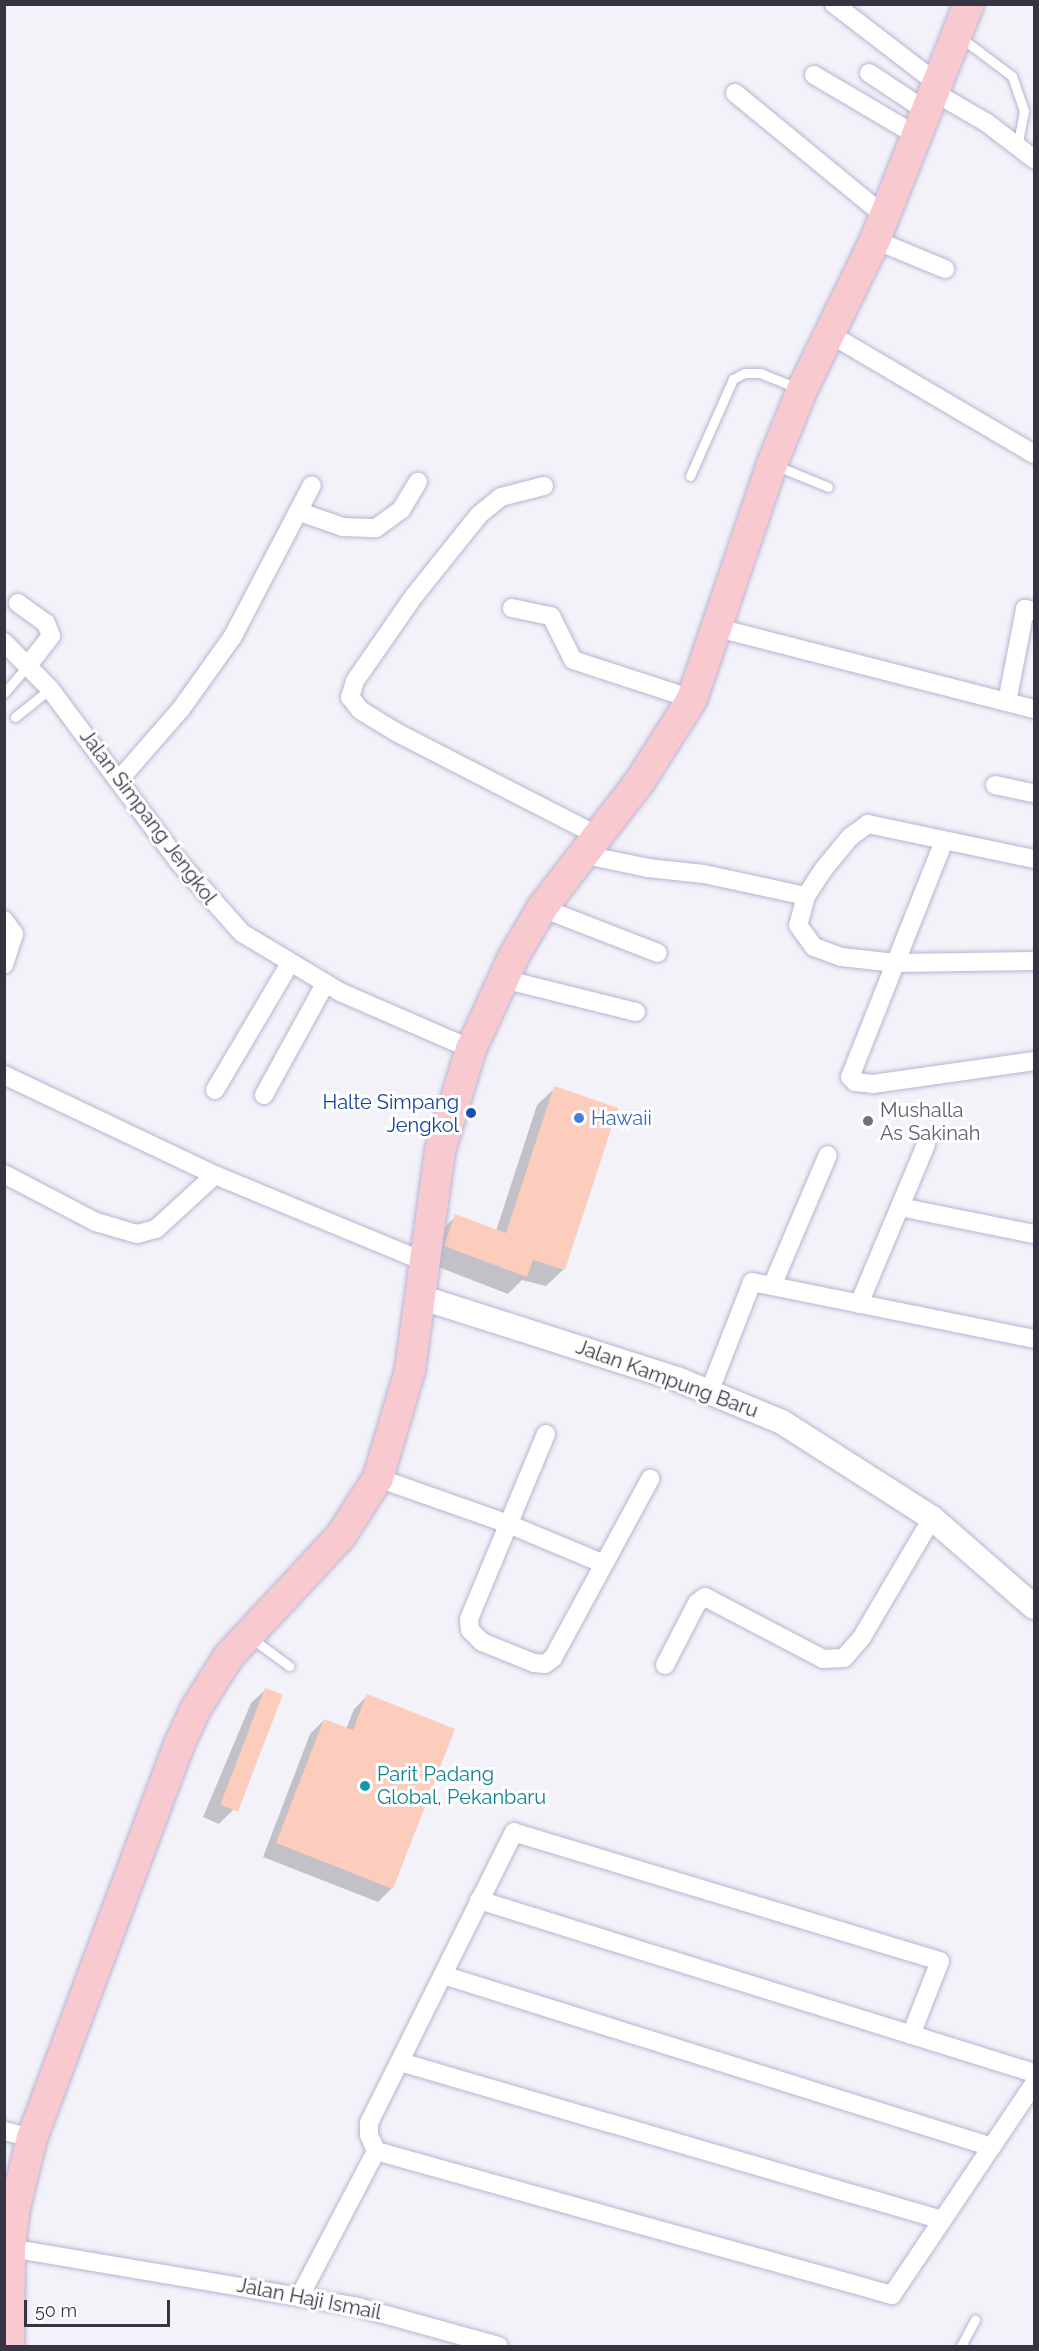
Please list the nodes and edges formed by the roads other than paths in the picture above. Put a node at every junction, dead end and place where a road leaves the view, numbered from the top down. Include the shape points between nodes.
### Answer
1 (834, 4) edge
2 (969, 4) edge
3 (958, 36) junction
4 (869, 73) dead end
5 (814, 75) dead end
6 (735, 93) dead end
7 (928, 106) junction
8 (1017, 146) junction
9 (1035, 159) edge
10 (880, 228) junction
11 (945, 269) dead end
12 (830, 334) junction
13 (802, 390) junction
14 (1035, 454) edge
15 (772, 464) junction
16 (690, 477) dead end
17 (418, 482) dead end
18 (312, 485) dead end
19 (544, 486) dead end
20 (828, 487) dead end
21 (300, 512) junction
22 (18, 603) dead end
23 (512, 608) dead end
24 (1035, 611) edge
25 (718, 628) junction
26 (4, 642) edge
27 (28, 665) junction
28 (50, 689) junction
29 (4, 693) edge
30 (692, 699) junction
31 (1007, 702) junction
32 (1035, 709) edge
33 (15, 717) dead end
34 (119, 780) junction
35 (994, 785) dead end
36 (1035, 793) edge
37 (944, 841) junction
38 (589, 844) junction
39 (1035, 859) edge
40 (806, 896) junction
41 (542, 908) junction
42 (4, 920) edge
43 (658, 953) dead end
44 (1035, 961) edge
45 (290, 963) junction
46 (896, 963) junction
47 (4, 964) edge
48 (503, 979) junction
49 (325, 984) junction
50 (636, 1012) dead end
51 (471, 1050) junction
52 (1035, 1061) edge
53 (4, 1075) edge
54 (215, 1090) dead end
55 (264, 1095) dead end
56 (926, 1145) dead end
57 (828, 1155) dead end
58 (4, 1174) edge
59 (215, 1175) junction
60 (900, 1207) junction
61 (1035, 1234) edge
62 (427, 1263) junction
63 (772, 1286) junction
64 (423, 1298) junction
65 (859, 1304) junction
66 (1035, 1339) edge
67 (710, 1390) junction
68 (546, 1434) dead end
69 (378, 1478) junction
70 (650, 1479) dead end
71 (932, 1518) junction
72 (506, 1523) junction
73 (604, 1564) junction
74 (1035, 1606) edge
75 (247, 1634) junction
76 (665, 1665) dead end
77 (290, 1666) dead end
78 (480, 1900) junction
79 (443, 1975) junction
80 (911, 2035) junction
81 (400, 2062) junction
82 (1035, 2073) edge
83 (1035, 2084) edge
84 (18, 2135) edge
85 (992, 2147) junction
86 (376, 2151) junction
87 (942, 2220) junction
88 (10, 2248) junction
89 (300, 2296) junction
90 (975, 2320) dead end
91 (9, 2346) edge
92 (499, 2346) edge
93 (961, 2346) edge

1 - 7 street
2 - 3 main road
3 - 7 main road
3 - 8 lane via 1012,76 1024,111
4 - 7 street
5 - 7 street
6 - 10 street
7 - 8 street via 987,123
7 - 10 main road
8 - 9 street
10 - 11 street
10 - 12 main road
12 - 13 main road
12 - 14 street
13 - 15 main road
13 - 16 lane via 760,373 745,373 733,379
15 - 20 lane
15 - 25 main road
17 - 21 street via 401,510 376,528 343,527
18 - 21 street
19 - 38 street via 501,497 479,515 414,596 355,681 350,697 360,710
21 - 34 street via 233,636 181,709
22 - 27 street via 46,623 51,636
23 - 30 street via 551,616 573,660
24 - 31 street via 1025,609
25 - 30 main road
25 - 31 street
26 - 27 street, Jalan Simpang Jengkol
27 - 28 street, Jalan Simpang Jengkol
27 - 29 lane
28 - 33 lane
28 - 34 street, Jalan Simpang Jengkol
30 - 38 main road via 654,761
31 - 32 street
34 - 45 street, Jalan Simpang Jengkol via 224,916 265,950
35 - 36 street
37 - 39 street
37 - 40 street via 868,824 850,837
37 - 46 street
38 - 40 street
38 - 41 main road
40 - 46 street via 798,925 814,947 841,957
41 - 43 street
41 - 48 main road
42 - 47 street via 13,930 14,940
44 - 46 street
45 - 49 street, Jalan Simpang Jengkol
45 - 54 street
46 - 52 street via 879,1011 853,1064 850,1077 855,1082 873,1084
48 - 50 street
48 - 51 main road
49 - 51 street, Jalan Simpang Jengkol
49 - 55 street
51 - 62 main road via 440,1151
53 - 59 street
56 - 60 street
57 - 63 street
58 - 59 street via 96,1222 137,1234 156,1229
59 - 62 street
60 - 61 street
60 - 65 street
62 - 64 main road
63 - 65 street
63 - 67 street via 752,1282
64 - 67 street, Jalan Kampung Baru
64 - 69 main road via 402,1402
65 - 66 street
67 - 71 street, Jalan Kampung Baru via 782,1422
68 - 72 street
69 - 72 street
69 - 75 main road via 340,1537
70 - 73 street
71 - 74 street, Jalan Kampung Baru
71 - 76 street via 862,1636 844,1658 823,1659 705,1597 696,1604
72 - 73 street
72 - 73 street via 468,1625 482,1642 521,1659 545,1664 553,1658
75 - 77 lane
75 - 84 main road via 209,1684 178,1747
78 - 79 street
78 - 80 street
78 - 80 street via 514,1832 940,1961
79 - 81 street
79 - 85 street
80 - 82 street
81 - 86 street via 369,2123
81 - 87 street
83 - 85 street
84 - 88 main road
85 - 87 street
86 - 87 street via 891,2295
86 - 89 street
88 - 89 street, Jalan Haji Ismail
88 - 91 main road
89 - 92 street, Jalan Haji Ismail via 402,2318
90 - 93 lane

